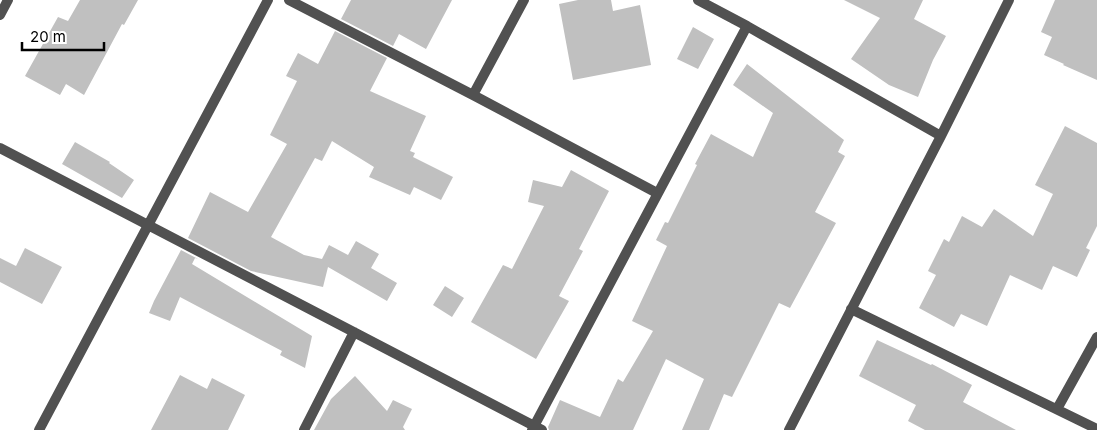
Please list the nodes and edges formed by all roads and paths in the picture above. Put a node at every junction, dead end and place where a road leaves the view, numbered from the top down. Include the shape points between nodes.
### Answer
1 (8, 0) edge
2 (268, 0) edge
3 (289, 0) edge
4 (524, 0) edge
5 (698, 0) edge
6 (1009, 0) edge
7 (0, 15) edge
8 (747, 26) junction
9 (473, 95) junction
10 (940, 136) junction
11 (0, 148) edge
12 (657, 193) junction
13 (148, 225) junction
14 (851, 309) junction
15 (354, 332) junction
16 (1097, 337) edge
17 (1057, 409) junction
18 (536, 429) edge
19 (1097, 429) edge
20 (39, 430) edge
21 (304, 430) edge
22 (789, 430) edge

1 - 7 street
2 - 13 street
3 - 9 street
4 - 9 street
5 - 8 street
6 - 10 street
8 - 10 street
8 - 12 street
9 - 12 street
10 - 14 street
11 - 13 street
12 - 18 street
13 - 15 street
13 - 20 street
14 - 17 street
14 - 22 street
15 - 18 street
15 - 21 street
16 - 17 street
17 - 19 street

